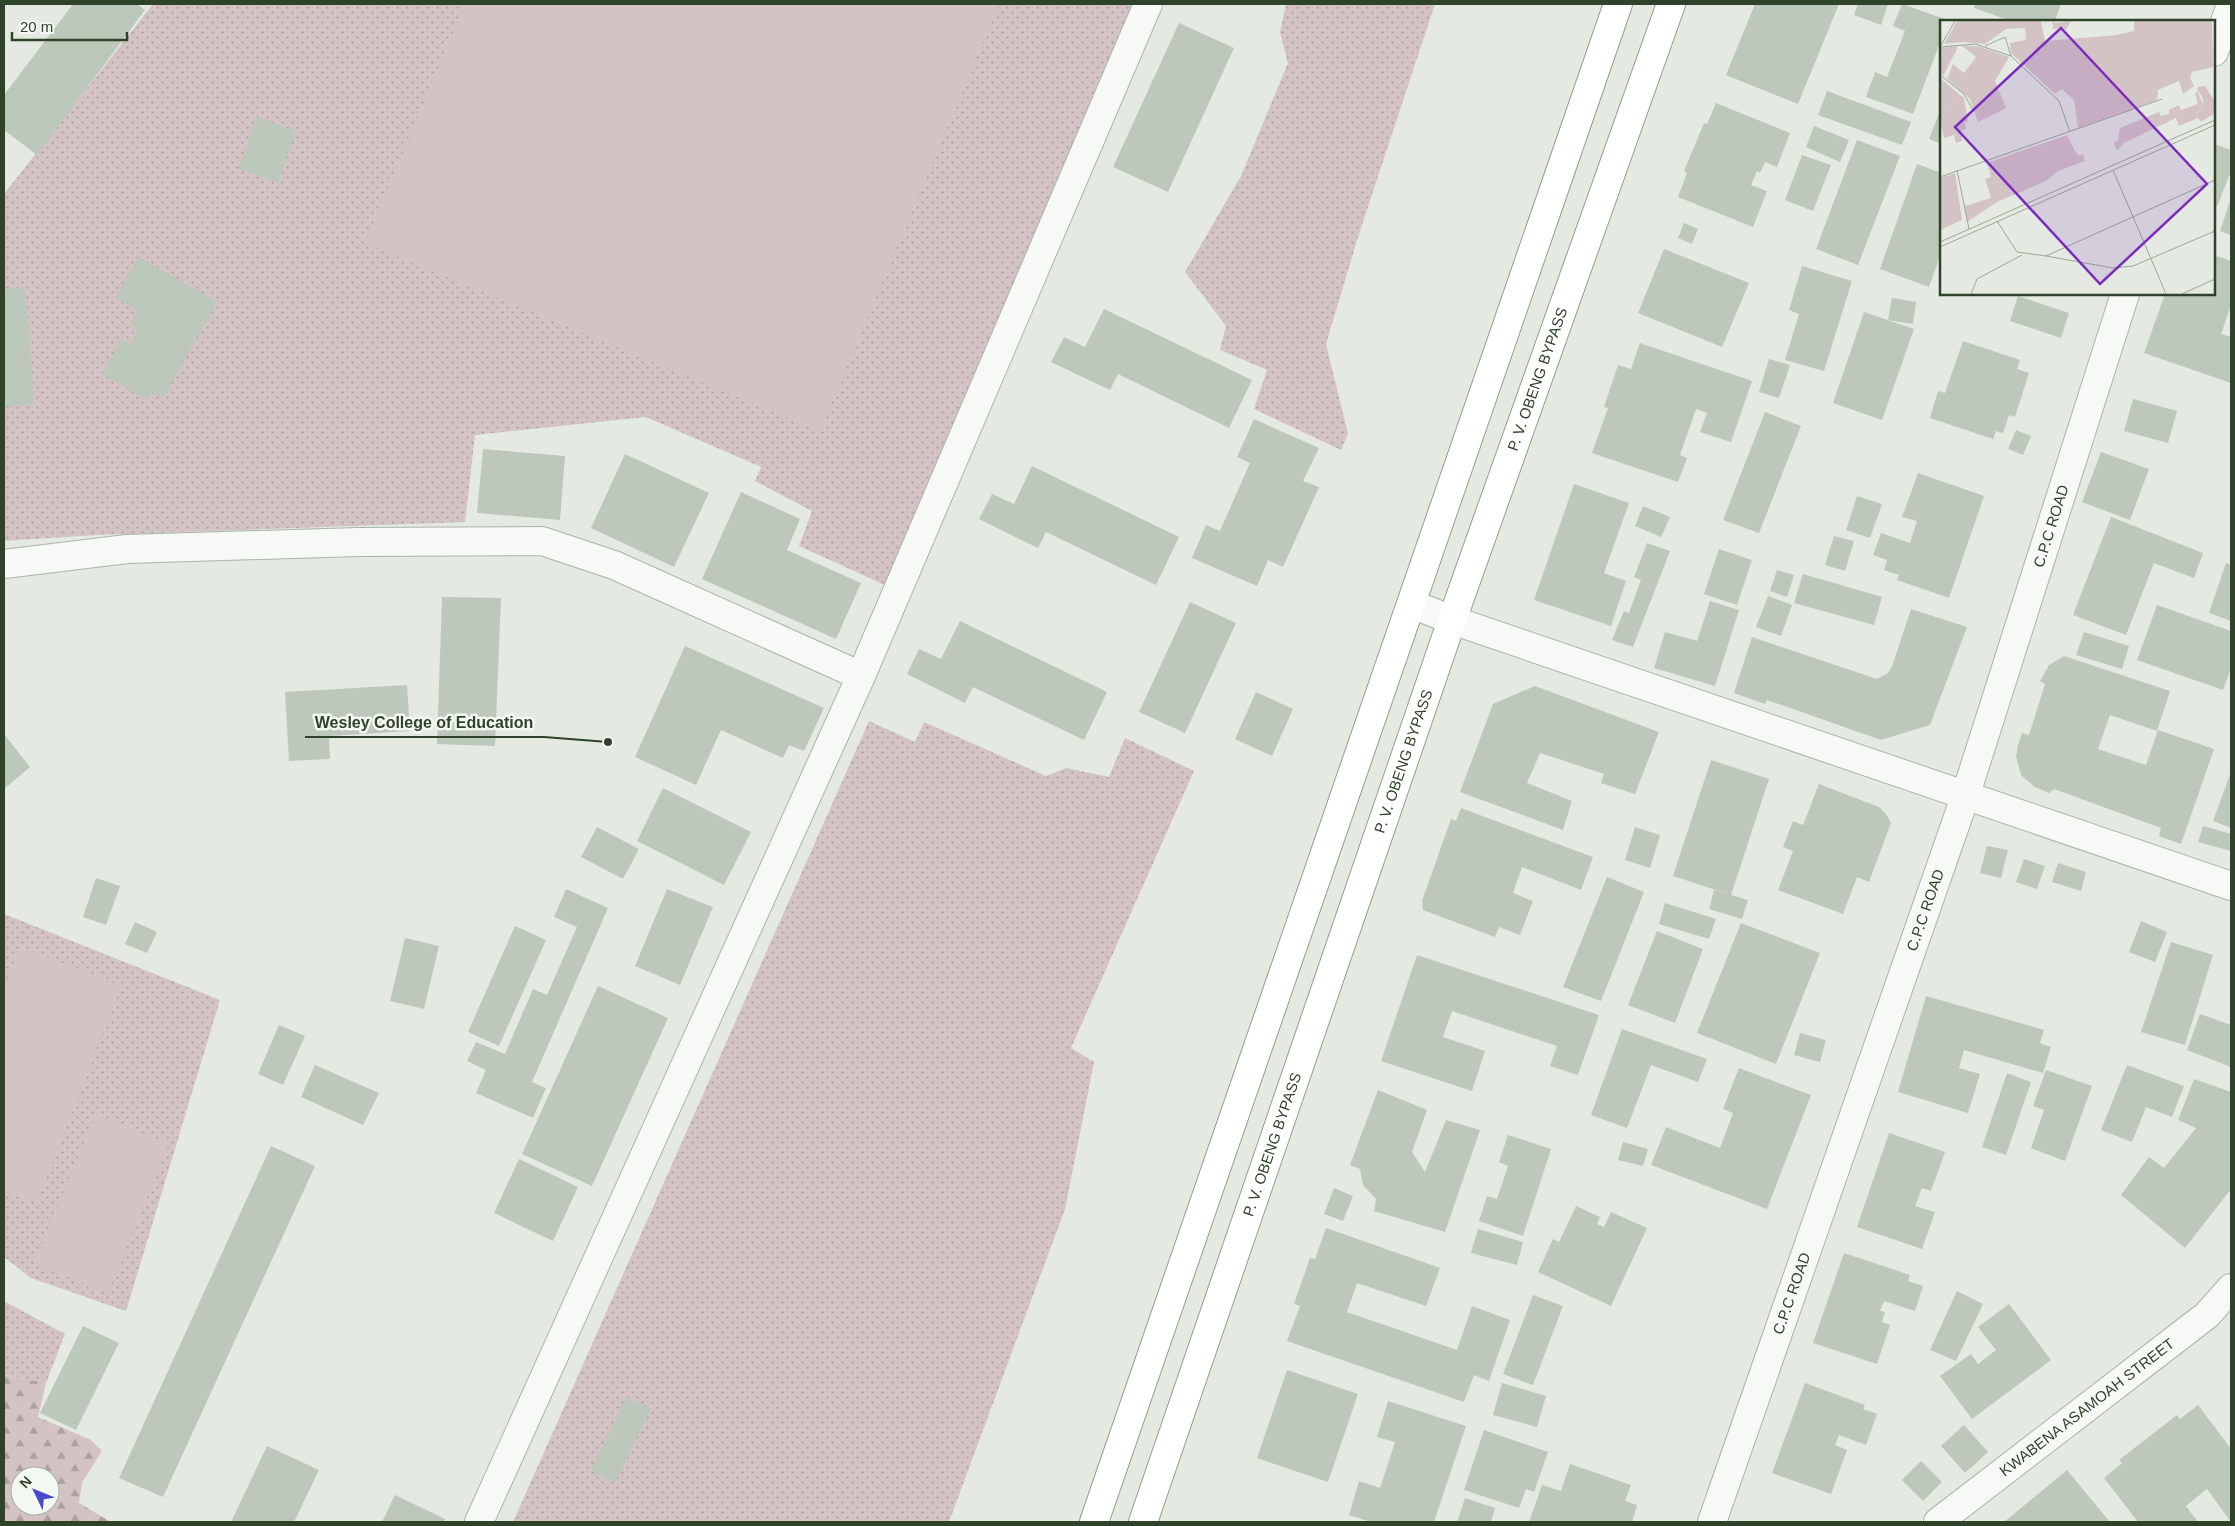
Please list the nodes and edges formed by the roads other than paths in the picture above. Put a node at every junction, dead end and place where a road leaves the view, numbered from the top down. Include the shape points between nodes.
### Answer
1 (1148, 4) edge
2 (1618, 4) edge
3 (1671, 4) edge
4 (2231, 5) edge
5 (2215, 49) edge
6 (2125, 295) edge
7 (4, 564) edge
8 (1412, 604) junction
9 (1452, 620) junction
10 (861, 676) junction
11 (1965, 797) junction
12 (2231, 886) edge
13 (2231, 1288) edge
14 (479, 1522) edge
15 (1094, 1522) edge
16 (1143, 1522) edge
17 (1712, 1522) edge
18 (1938, 1522) edge

1 - 10 street
2 - 8 highway
3 - 9 highway, P. V. OBENG BYPASS
4 - 5 street
6 - 11 street, C.P.C ROAD
7 - 10 street via 127,549 358,542 542,541 614,566
8 - 9 street
8 - 15 highway
9 - 11 street
9 - 16 highway, P. V. OBENG BYPASS
10 - 14 street
11 - 12 street
11 - 17 street, C.P.C ROAD
13 - 18 street, KWABENA ASAMOAH STREET via 2207,1315

